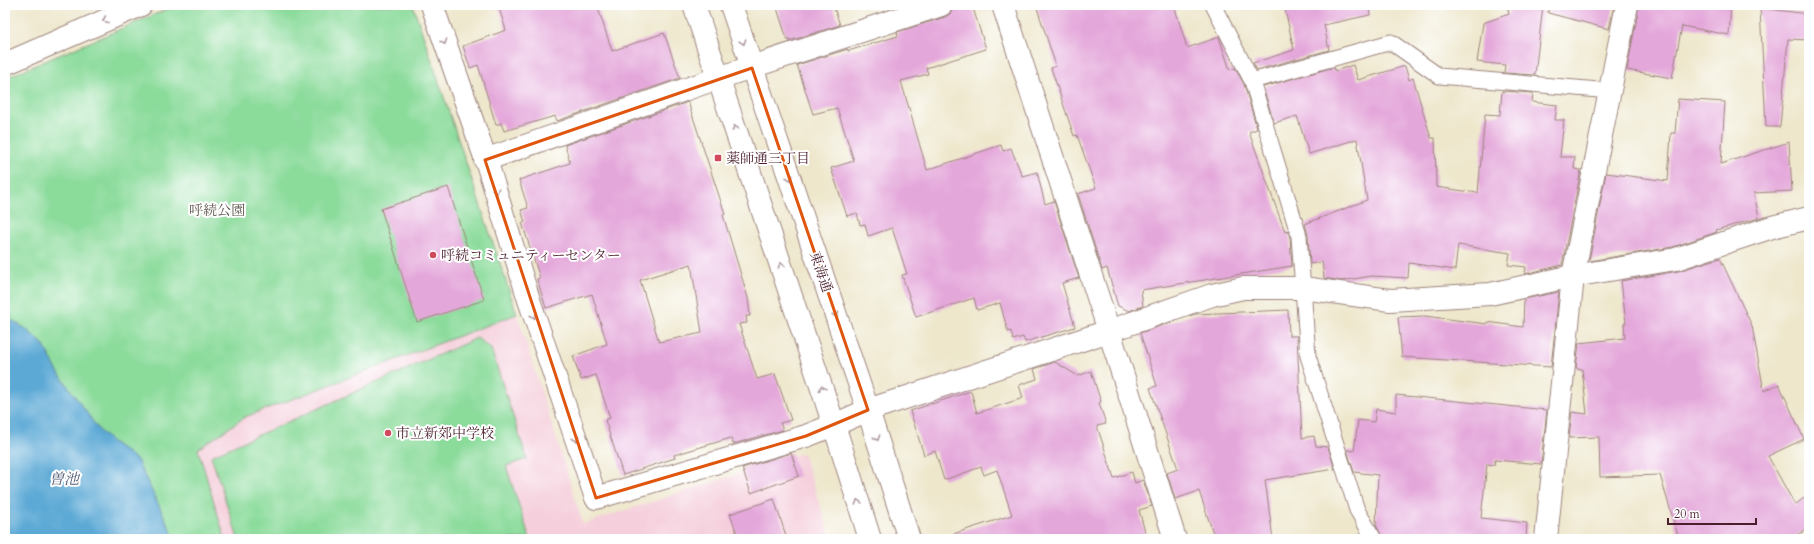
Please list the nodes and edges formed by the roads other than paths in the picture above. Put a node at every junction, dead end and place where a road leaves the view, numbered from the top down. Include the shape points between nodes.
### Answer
1 (141, 5) edge
2 (432, 5) edge
3 (694, 5) edge
4 (731, 5) edge
5 (941, 5) edge
6 (1002, 5) edge
7 (1212, 5) edge
8 (1627, 5) edge
9 (5, 64) edge
10 (752, 68) junction
11 (718, 78) junction
12 (1252, 81) junction
13 (1610, 92) junction
14 (485, 160) junction
15 (1809, 218) edge
16 (1573, 276) junction
17 (1303, 288) junction
18 (1109, 331) junction
19 (868, 410) junction
20 (834, 425) junction
21 (870, 539) edge
22 (909, 539) edge
23 (1175, 539) edge
24 (1374, 539) edge
25 (1546, 539) edge

1 -> 9 street
2 -> 14 street
3 - 11 street
4 -> 10 street, 東海通
5 - 10 street
6 - 18 street
7 - 12 lane
8 - 13 street
10 - 11 street
10 -> 19 street, 東海通
11 - 14 street
20 -> 11 street
12 - 13 lane via 1391,42 1439,76
12 - 17 lane via 1299,236
13 - 16 street
14 -> 20 street via 596,498 806,436
15 - 16 street via 1772,227 1676,259
16 - 17 street via 1490,294 1390,300
16 - 25 street
17 - 18 street via 1242,288 1212,295
17 - 24 lane via 1308,356 1357,510
18 - 19 street
18 - 23 street
19 - 20 street
19 -> 22 street, 東海通
21 -> 20 street

